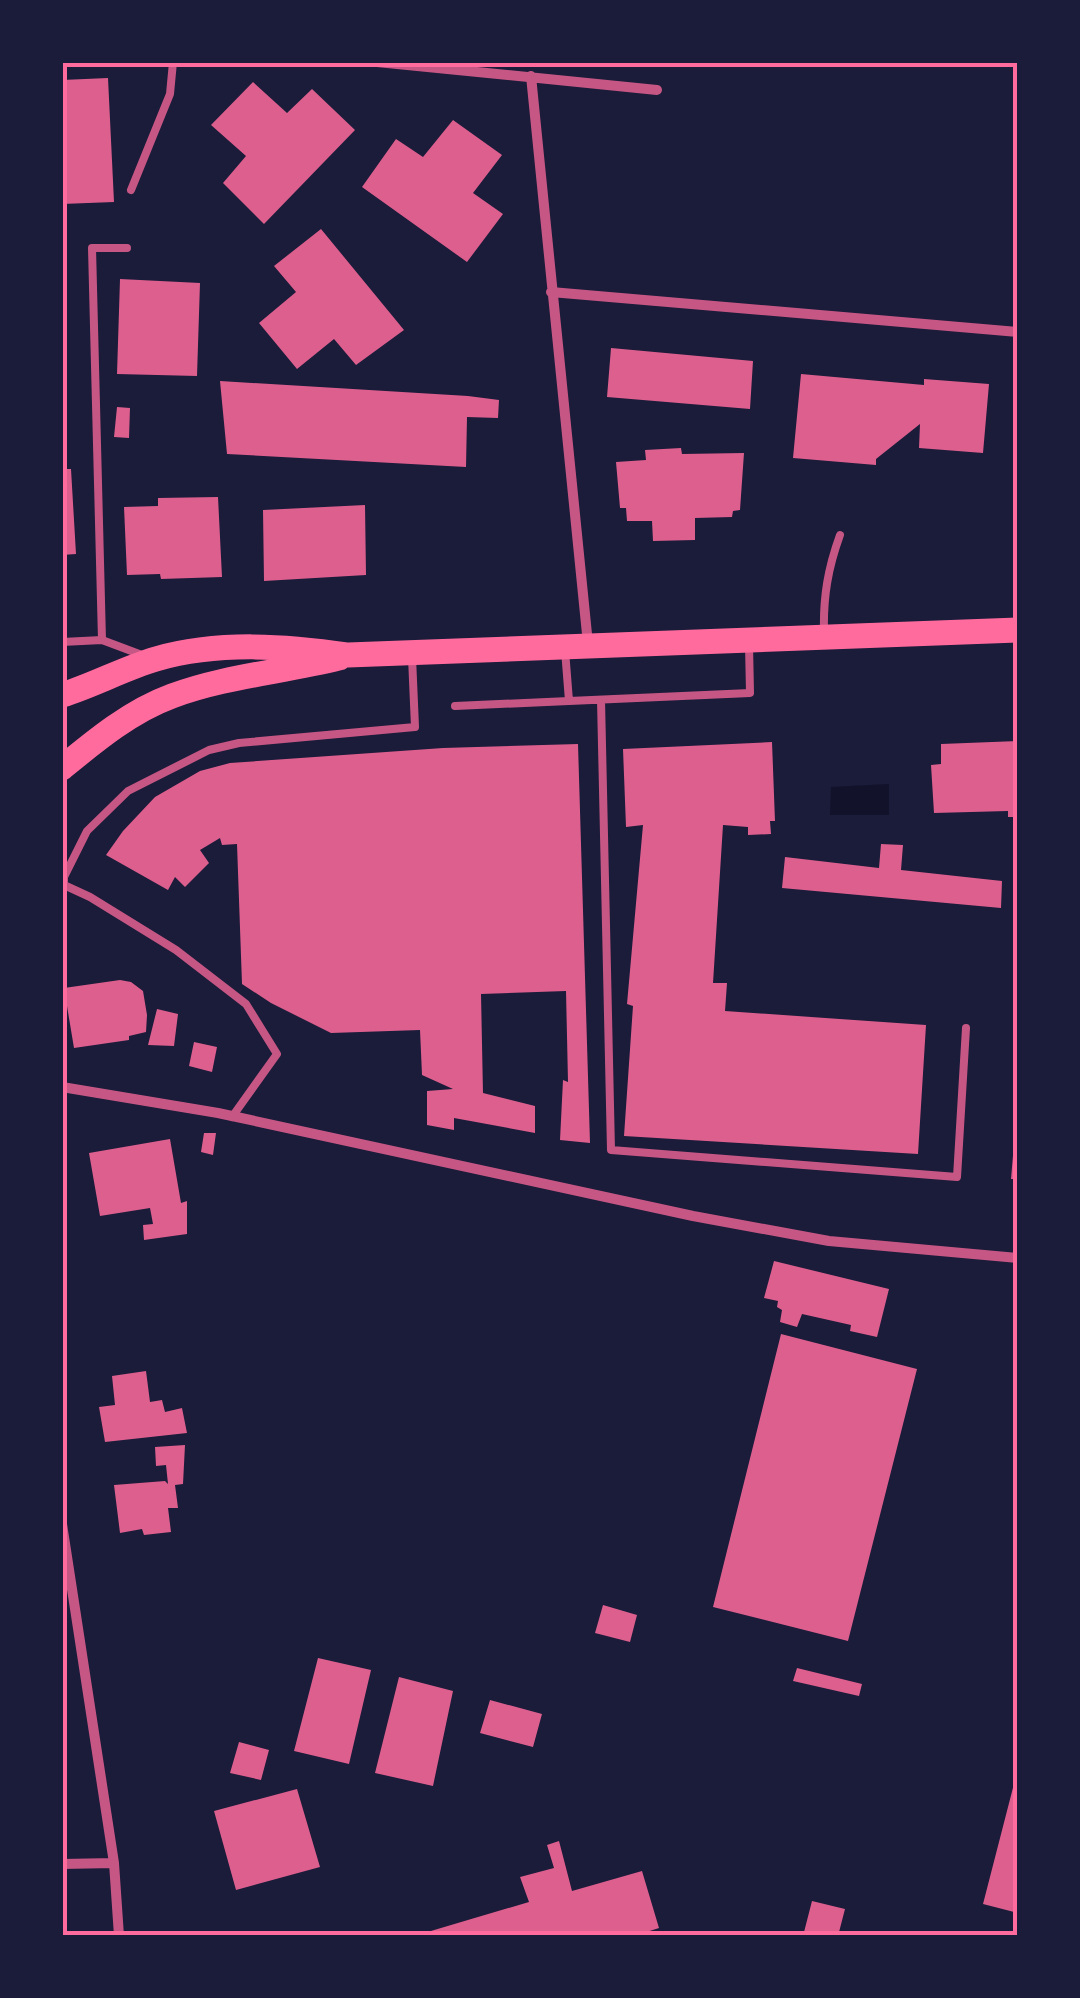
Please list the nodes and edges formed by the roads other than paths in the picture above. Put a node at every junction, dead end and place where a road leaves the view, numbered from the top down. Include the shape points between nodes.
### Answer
1 (173, 62) edge
2 (377, 62) edge
3 (531, 76) junction
4 (658, 90) dead end
5 (131, 190) dead end
6 (126, 248) dead end
7 (551, 292) junction
8 (1018, 332) edge
9 (840, 534) dead end
10 (1018, 630) edge
11 (824, 638) junction
12 (102, 640) junction
13 (748, 640) junction
14 (62, 642) edge
15 (577, 646) junction
16 (412, 652) junction
17 (348, 655) junction
18 (156, 659) junction
19 (62, 695) edge
20 (601, 700) junction
21 (568, 701) junction
22 (455, 706) dead end
23 (62, 768) edge
24 (966, 1028) dead end
25 (62, 1087) edge
26 (232, 1116) junction
27 (1018, 1258) edge
28 (62, 1524) edge
29 (114, 1863) junction
30 (62, 1864) edge
31 (119, 1936) edge

1 - 5 lane via 170,94
2 - 3 street
3 - 4 street
3 - 7 street
6 - 12 lane via 92,248
7 - 8 street
7 - 15 street
9 - 11 lane via 823,598
10 - 11 main road
11 - 13 main road
12 - 14 lane
12 - 18 lane
13 - 15 main road
13 - 20 lane via 750,693
15 - 16 main road
15 - 21 lane
16 - 17 main road
16 - 26 lane via 415,727 209,750 128,791 87,831 64,877 64,886 176,950 246,1004 277,1054
17 - 18 main road via 287,646
17 - 23 main road via 172,696 97,739
18 - 19 main road
20 - 21 lane
20 - 24 lane via 610,1150 958,1177
21 - 22 lane
25 - 26 street
26 - 27 street via 829,1241
28 - 29 street
29 - 30 street
29 - 31 street

